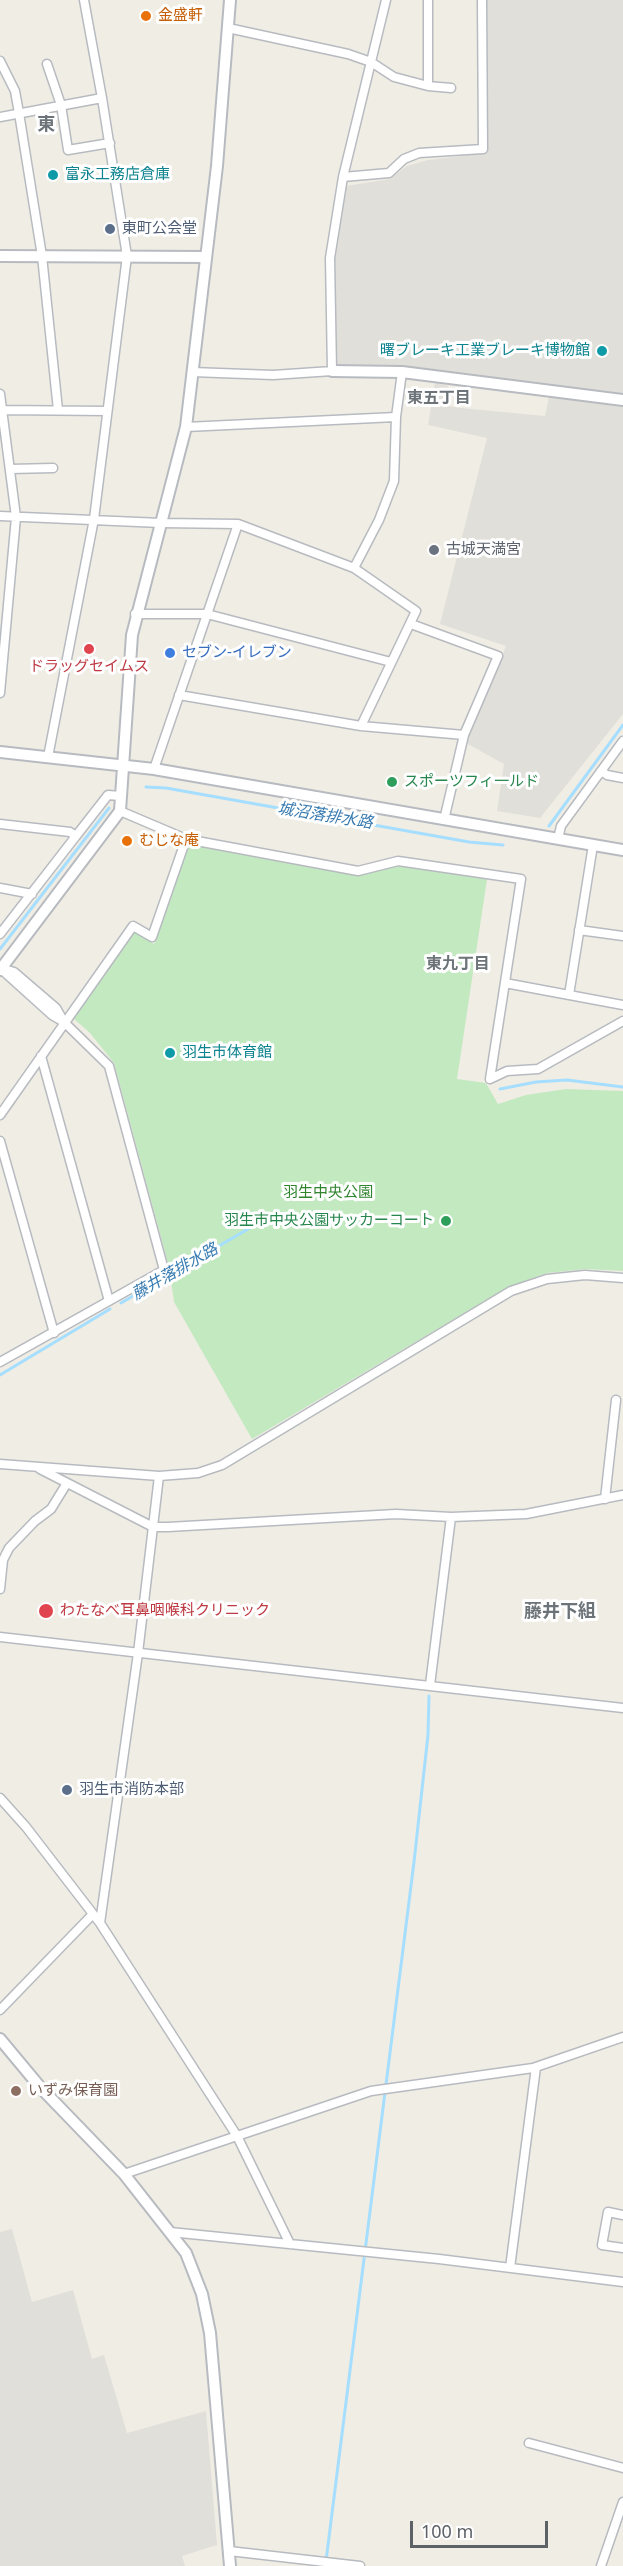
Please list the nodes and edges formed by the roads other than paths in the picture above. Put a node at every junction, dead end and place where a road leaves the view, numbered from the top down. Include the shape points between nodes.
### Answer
1 (84, 0) edge
2 (230, 0) edge
3 (386, 0) edge
4 (428, 0) edge
5 (483, 0) edge
6 (228, 28) junction
7 (0, 61) edge
8 (371, 62) junction
9 (47, 64) dead end
10 (428, 86) junction
11 (451, 88) dead end
12 (102, 98) junction
13 (61, 105) junction
14 (19, 113) junction
15 (0, 117) edge
16 (110, 143) junction
17 (343, 177) junction
18 (0, 256) edge
19 (42, 256) junction
20 (127, 256) junction
21 (205, 257) junction
22 (332, 371) junction
23 (192, 372) junction
24 (402, 372) junction
25 (0, 394) edge
26 (623, 400) edge
27 (2, 410) junction
28 (58, 410) junction
29 (107, 411) junction
30 (396, 417) junction
31 (186, 427) junction
32 (53, 468) dead end
33 (10, 469) junction
34 (0, 516) edge
35 (16, 517) junction
36 (94, 519) junction
37 (161, 523) junction
38 (238, 524) junction
39 (354, 568) junction
40 (135, 614) junction
41 (207, 614) junction
42 (411, 624) junction
43 (391, 662) junction
44 (0, 693) edge
45 (179, 695) junction
46 (361, 726) junction
47 (464, 735) junction
48 (623, 741) edge
49 (0, 752) edge
50 (48, 757) junction
51 (125, 764) junction
52 (154, 769) junction
53 (601, 771) junction
54 (623, 778) edge
55 (120, 796) junction
56 (120, 811) junction
57 (444, 820) junction
58 (0, 824) edge
59 (76, 836) junction
60 (186, 839) junction
61 (558, 839) junction
62 (593, 845) junction
63 (623, 850) edge
64 (0, 888) edge
65 (32, 894) junction
66 (579, 930) junction
67 (0, 934) edge
68 (623, 936) edge
69 (0, 969) edge
70 (505, 984) junction
71 (568, 995) junction
72 (623, 1005) edge
73 (623, 1021) edge
74 (64, 1022) junction
75 (41, 1056) junction
76 (0, 1115) edge
77 (0, 1141) edge
78 (623, 1278) edge
79 (109, 1301) junction
80 (54, 1332) junction
81 (0, 1362) edge
82 (616, 1400) dead end
83 (0, 1464) edge
84 (35, 1466) junction
85 (159, 1476) junction
86 (67, 1483) junction
87 (623, 1495) edge
88 (605, 1499) junction
89 (451, 1517) junction
90 (153, 1527) junction
91 (0, 1589) edge
92 (0, 1636) edge
93 (138, 1653) junction
94 (430, 1685) junction
95 (623, 1708) edge
96 (0, 1798) edge
97 (93, 1915) junction
98 (100, 1923) junction
99 (0, 2010) edge
100 (623, 2037) edge
101 (0, 2039) edge
102 (536, 2067) junction
103 (237, 2136) junction
104 (124, 2174) junction
105 (623, 2214) edge
106 (170, 2232) junction
107 (290, 2244) junction
108 (623, 2248) edge
109 (510, 2268) junction
110 (623, 2282) edge
111 (529, 2443) dead end
112 (623, 2468) edge
113 (623, 2502) edge
114 (229, 2551) junction
115 (230, 2566) edge
116 (360, 2566) edge
117 (601, 2566) edge

1 - 12 street
2 - 6 street
3 - 8 street
4 - 10 street
5 - 17 street via 483,149 418,153 404,159 389,173
6 - 8 street
6 - 21 street
7 - 14 street via 15,91
8 - 10 street via 394,77
8 - 17 street
9 - 13 street
10 - 11 street
12 - 13 street
12 - 16 street
13 - 14 street
13 - 16 street via 68,150
14 - 15 street
14 - 19 street
16 - 20 street
17 - 22 street via 330,258
18 - 19 street
19 - 20 street
19 - 28 street
20 - 21 street
20 - 29 street
21 - 23 street
22 - 23 street via 273,375
22 - 24 street
23 - 31 street
24 - 26 street
24 - 30 street
25 - 27 street
27 - 28 street
27 - 33 street
28 - 29 street
29 - 36 street
30 - 31 street
30 - 39 street via 394,481
31 - 37 street
32 - 33 street
33 - 35 street
34 - 35 street
35 - 36 street
35 - 44 street
36 - 37 street
36 - 50 street
37 - 38 street
37 - 40 street
38 - 39 street
38 - 41 street
39 - 42 street via 416,611
40 - 41 street
40 - 51 street
41 - 43 street
41 - 45 street
42 - 43 street
42 - 47 street via 498,656
43 - 46 street
45 - 46 street
45 - 52 street
46 - 47 street
47 - 57 street
48 - 53 street
49 - 50 street
50 - 51 street
51 - 52 street
51 - 55 street
52 - 57 street
53 - 54 street
53 - 61 street via 561,826
55 - 56 street
55 - 59 street via 108,795
56 - 60 street
56 - 69 street
57 - 61 street
58 - 59 street via 70,832
59 - 65 street
60 - 70 street via 358,871 398,861 521,879
60 - 74 street via 152,937 133,926
61 - 62 street
62 - 63 street
62 - 66 street
64 - 65 street
65 - 67 street
66 - 68 street
66 - 71 street
69 - 74 street via 14,972 56,1008
70 - 71 street
70 - 73 street via 489,1079 507,1071 538,1068
71 - 72 street
74 - 75 street
74 - 79 street via 109,1066 164,1270
75 - 76 street
75 - 79 street
77 - 80 street
78 - 85 street via 585,1275 547,1279 511,1291 222,1465 198,1473
79 - 80 street
80 - 81 street
82 - 88 street
83 - 84 street
84 - 85 street
84 - 86 street
85 - 90 street
86 - 90 street
86 - 91 street via 51,1509 9,1548 3,1560
87 - 88 street
88 - 89 street via 526,1514
89 - 90 street via 396,1514
89 - 94 street
90 - 93 street
92 - 93 street
93 - 94 street
93 - 98 street
94 - 95 street
96 - 97 street via 27,1827
97 - 98 street
97 - 99 street
98 - 103 street
100 - 102 street
101 - 104 street via 40,2087
102 - 103 street via 371,2091
102 - 109 street
103 - 104 street
103 - 107 street
104 - 106 street
105 - 108 street via 608,2212 602,2245
106 - 107 street
106 - 114 street via 186,2253 202,2294 210,2333
107 - 109 street
109 - 110 street
111 - 112 street
113 - 117 street
114 - 115 street
114 - 116 street

